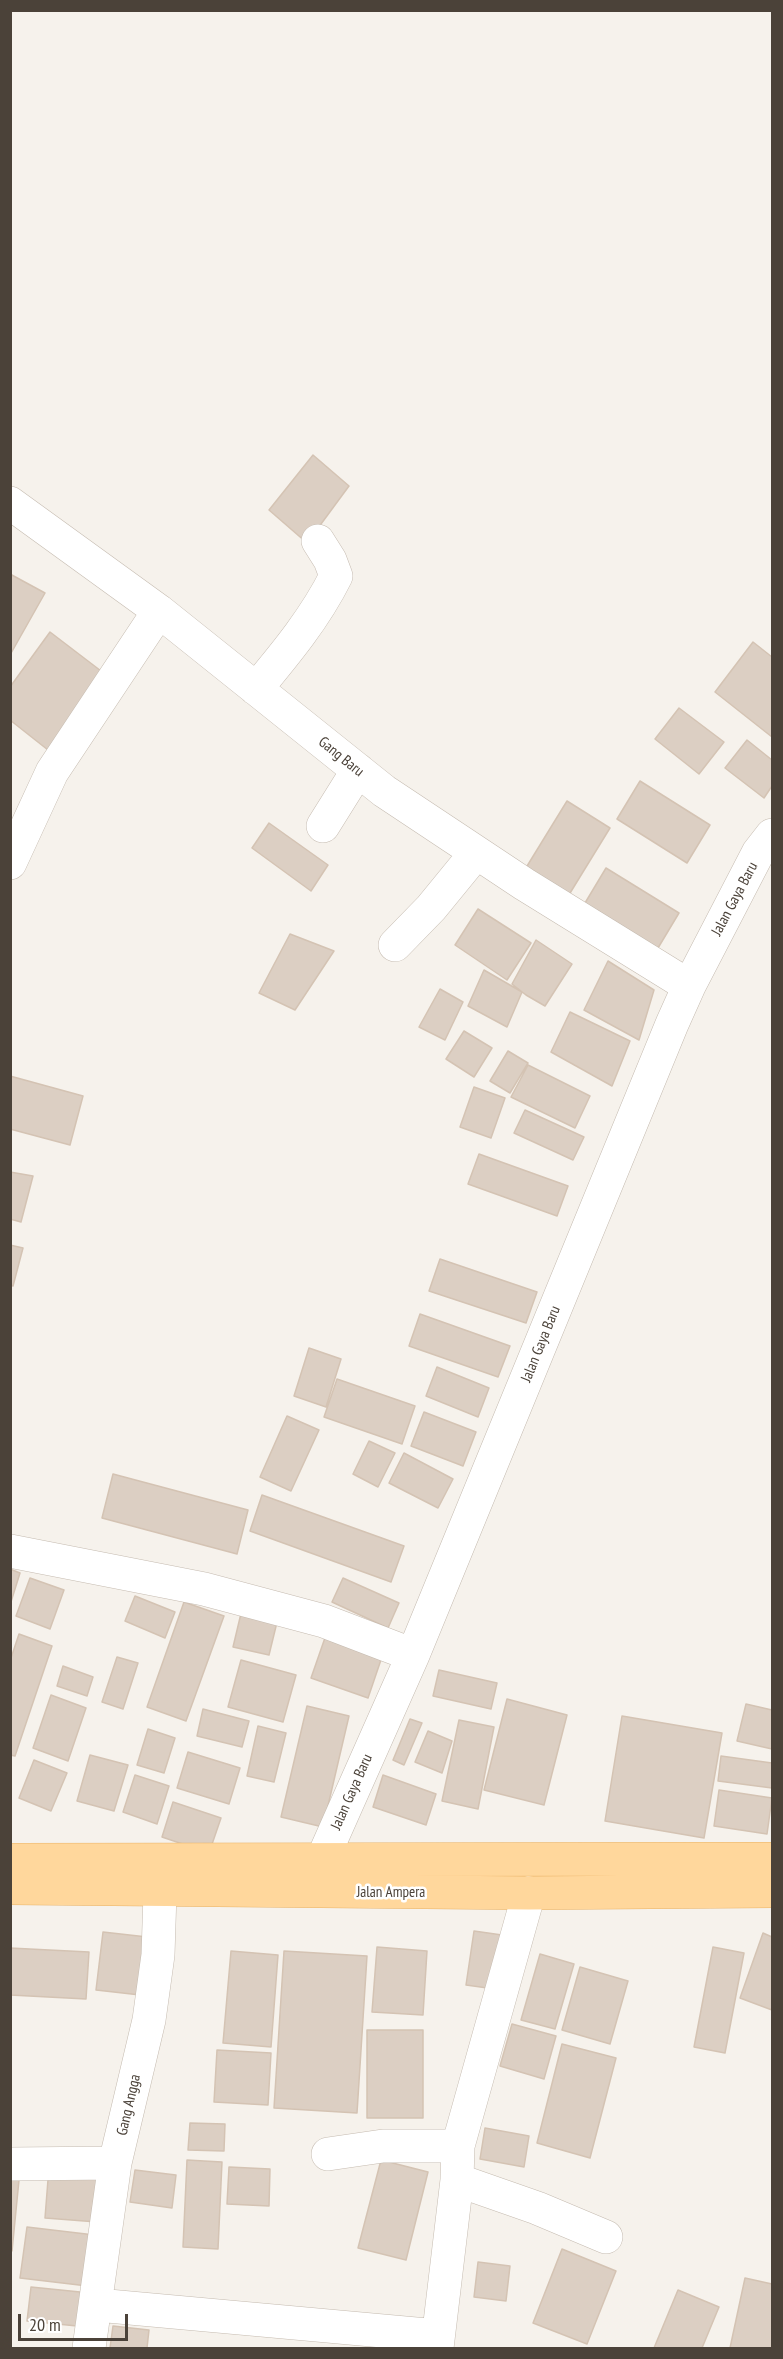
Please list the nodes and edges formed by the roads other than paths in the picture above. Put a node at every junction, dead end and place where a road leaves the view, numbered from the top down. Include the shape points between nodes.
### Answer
1 (10, 502) edge
2 (318, 541) dead end
3 (159, 611) junction
4 (256, 689) junction
5 (358, 770) junction
6 (323, 826) dead end
7 (772, 835) edge
8 (476, 853) junction
9 (10, 863) edge
10 (395, 945) dead end
11 (689, 986) junction
12 (10, 1551) edge
13 (413, 1655) junction
14 (772, 1859) edge
15 (10, 1860) edge
16 (322, 1860) junction
17 (160, 1875) junction
18 (10, 1888) edge
19 (772, 1891) edge
20 (529, 1893) junction
21 (458, 2146) junction
22 (328, 2154) dead end
23 (115, 2163) junction
24 (10, 2164) edge
25 (457, 2180) junction
26 (606, 2237) dead end
27 (97, 2305) junction
28 (438, 2342) edge
29 (89, 2349) edge

1 - 3 street, Gang Baru
2 - 4 street via 336,576 301,634
3 - 4 street, Gang Baru
3 - 9 street via 52,772
4 - 5 street, Gang Baru
5 - 6 street
5 - 8 street, Gang Baru
7 - 11 street, Jalan Gaya Baru via 758,853
8 - 10 street
8 - 11 street, Gang Baru
11 - 13 street, Jalan Gaya Baru
12 - 13 street via 204,1589 324,1621
13 - 16 street, Jalan Gaya Baru
14 - 16 main road, Jalan Ampera
15 - 17 main road, Jalan Ampera
16 - 17 main road, Jalan Ampera
17 - 18 main road, Jalan Ampera
17 - 20 main road, Jalan Ampera
17 - 23 street, Gang Angga via 158,1955 149,2020
19 - 20 main road, Jalan Ampera
20 - 21 street
21 - 22 street via 383,2146
21 - 25 street
23 - 24 street
23 - 27 street, Gang Angga
25 - 26 street
25 - 28 street
27 - 28 street
27 - 29 street, Gang Angga

